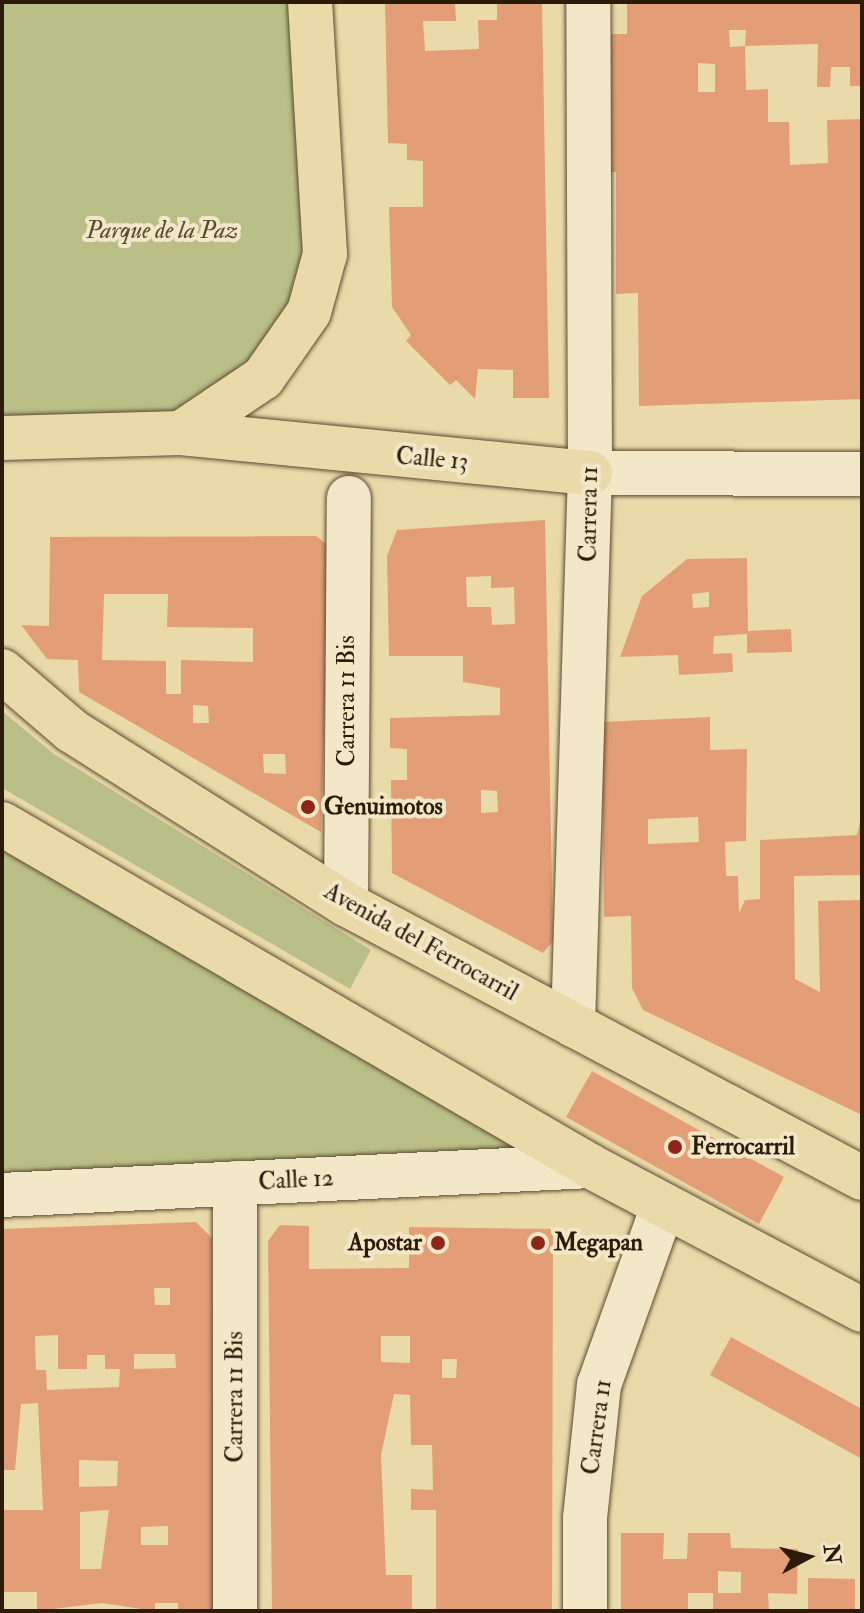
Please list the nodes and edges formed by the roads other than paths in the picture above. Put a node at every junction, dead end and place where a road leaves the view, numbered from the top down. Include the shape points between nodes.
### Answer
1 (310, 2) edge
2 (588, 2) edge
3 (181, 433) junction
4 (13, 437) edge
5 (590, 473) junction
6 (862, 474) edge
7 (349, 498) dead end
8 (2, 671) edge
9 (2, 824) edge
10 (346, 904) junction
11 (573, 1025) junction
12 (590, 1166) junction
13 (856, 1172) edge
14 (235, 1183) junction
15 (2, 1195) edge
16 (663, 1206) junction
17 (862, 1310) edge
18 (235, 1611) edge
19 (585, 1611) edge

1 - 3 main road via 325,254 309,312 263,378
2 - 5 street, Carrera 11
3 - 4 main road, Calle 13
3 - 5 main road, Calle 13
5 - 6 street, Calle 13
5 - 11 street, Carrera 11
7 - 10 street, Carrera 11 Bis
8 - 10 main road, Avenida del Ferrocarril via 72,731
9 - 12 main road
10 - 11 main road, Avenida del Ferrocarril
11 - 13 main road, Avenida del Ferrocarril
12 - 14 street, Calle 12
12 - 16 main road
14 - 15 street, Calle 12
14 - 18 street, Carrera 11 Bis
16 - 17 main road
16 - 19 street, Carrera 11 via 599,1385 585,1518

